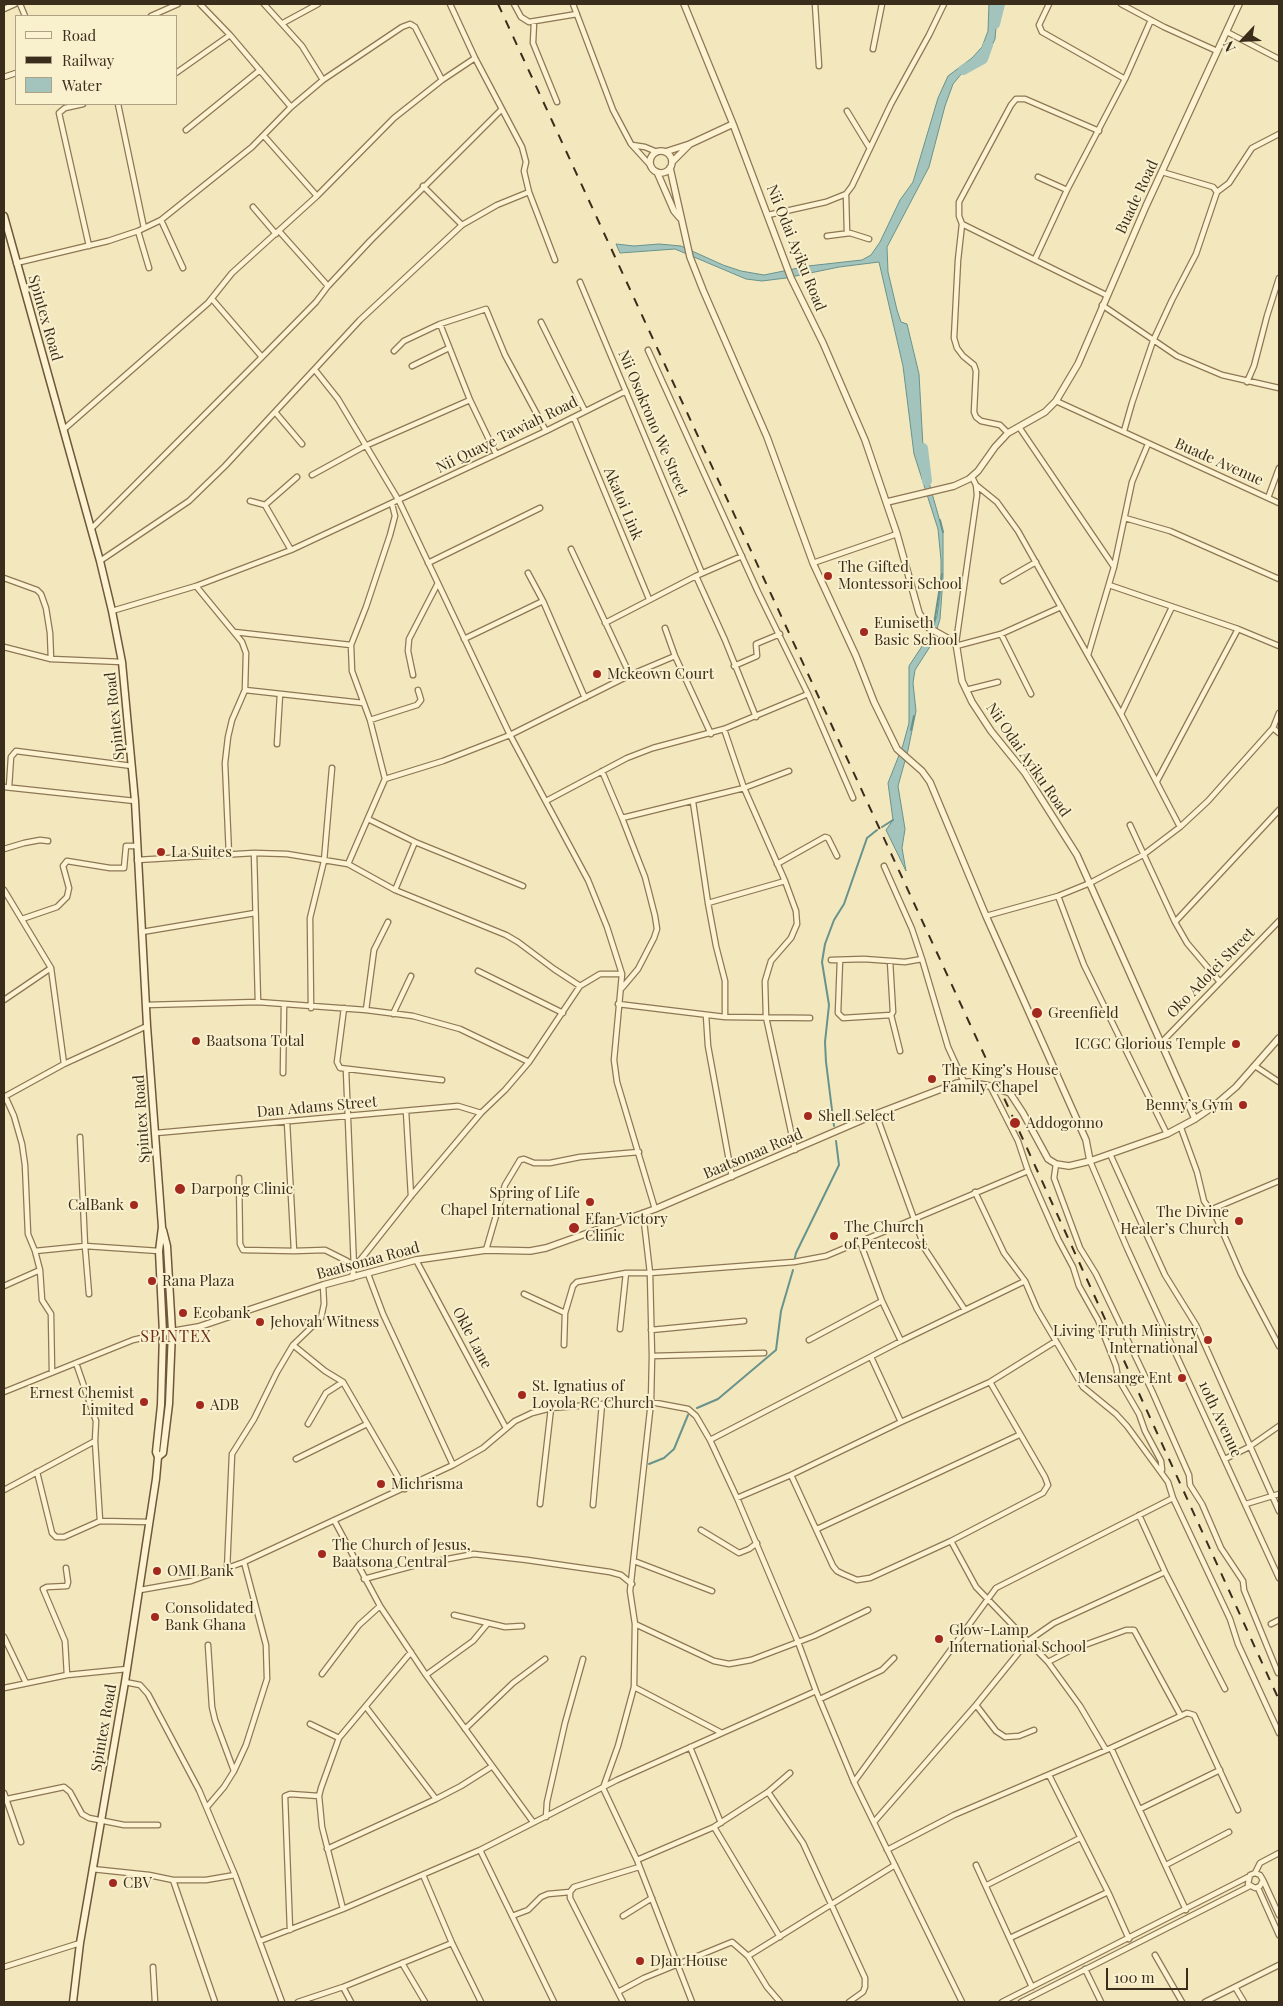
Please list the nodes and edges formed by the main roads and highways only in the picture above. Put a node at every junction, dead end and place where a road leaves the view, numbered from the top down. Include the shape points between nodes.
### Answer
1 (4, 216) edge
2 (162, 1227) junction
3 (158, 1457) junction
4 (73, 2002) edge

1 - 2 main road, Spintex Road via 100,561 122,662 135,801
2 - 3 main road, Spintex Road via 159,1251 163,1332
2 - 3 main road, Spintex Road via 167,1246 172,1331 169,1404 163,1454
3 - 4 main road, Spintex Road via 140,1590 92,1869

